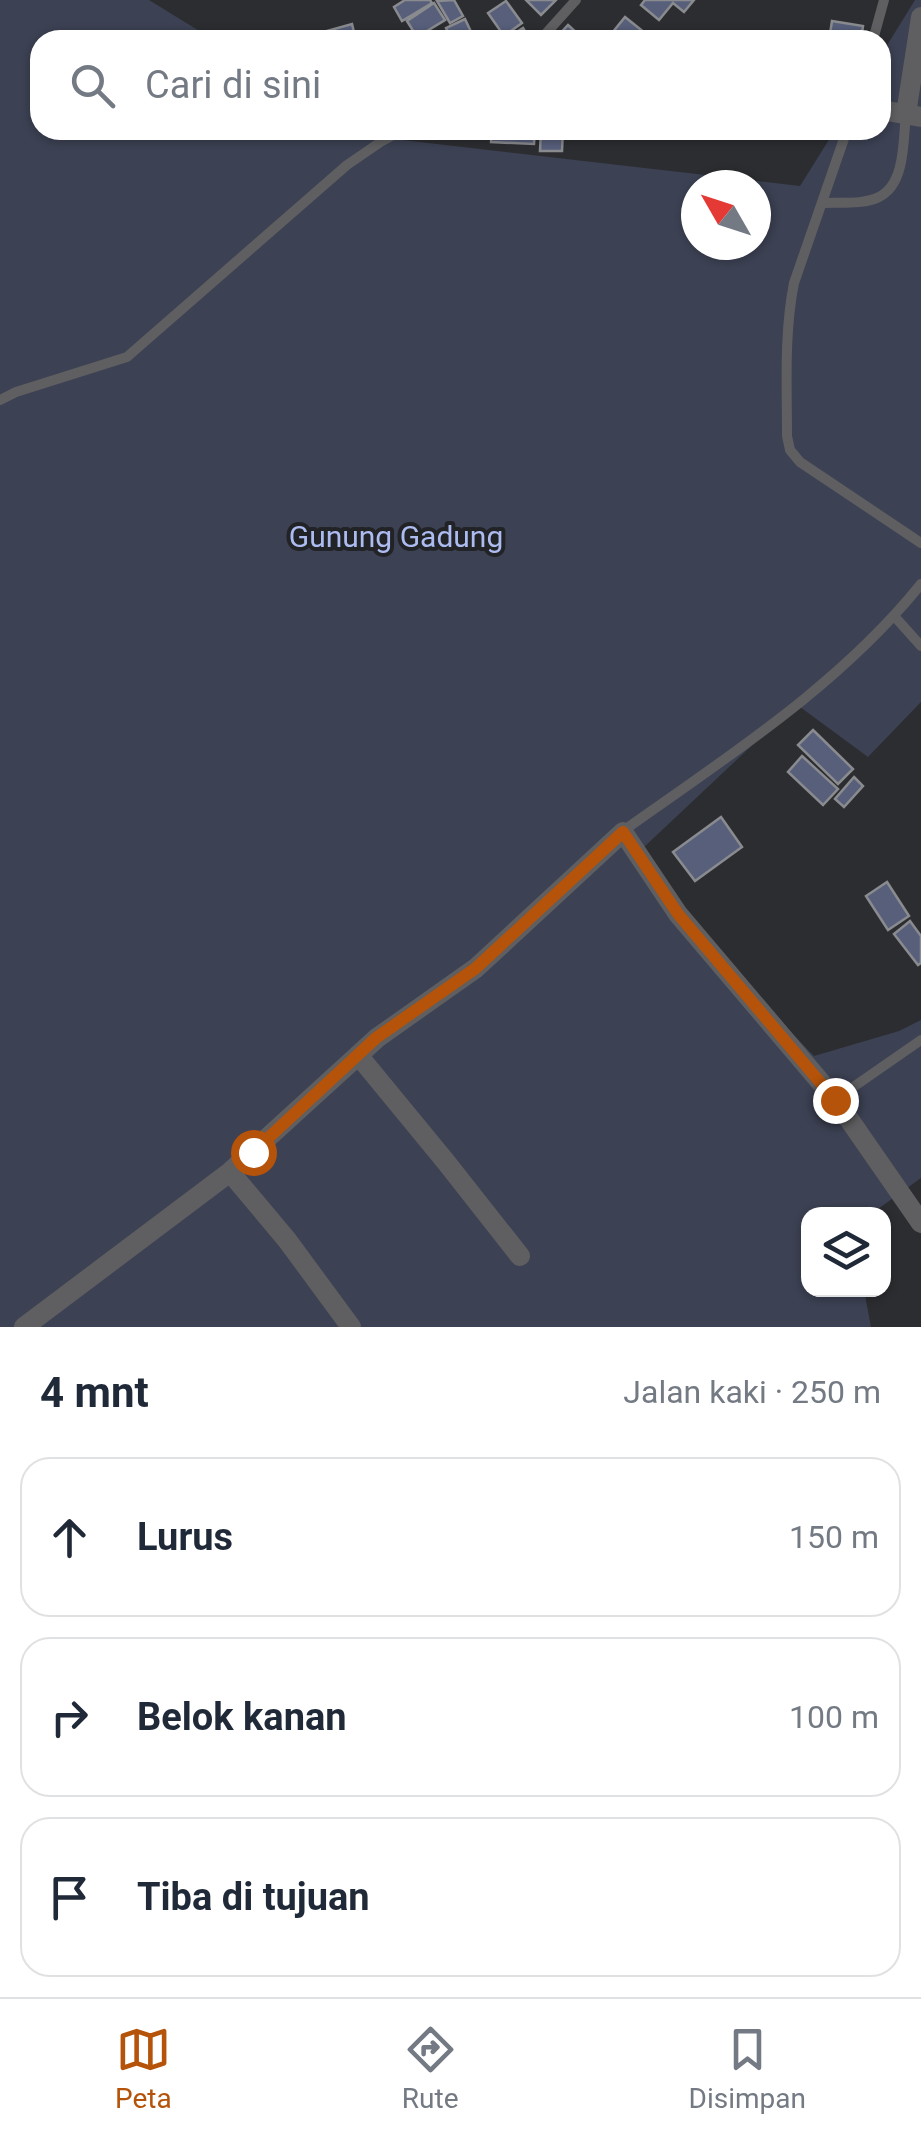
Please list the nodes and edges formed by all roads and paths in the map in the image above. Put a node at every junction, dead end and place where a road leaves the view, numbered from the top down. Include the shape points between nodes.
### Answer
1 (576, 0) edge
2 (884, 0) edge
3 (921, 17) edge
4 (549, 30) edge
5 (876, 30) edge
6 (914, 116) edge
7 (382, 140) edge
8 (844, 140) edge
9 (822, 204) junction
10 (0, 400) edge
11 (921, 543) edge
12 (921, 584) edge
13 (895, 617) junction
14 (921, 646) edge
15 (623, 832) junction
16 (921, 1040) edge
17 (358, 1056) junction
18 (835, 1100) junction
19 (230, 1172) junction
20 (921, 1223) edge
21 (520, 1256) dead end
22 (24, 1327) edge
23 (352, 1327) edge

1 - 4 lane
2 - 5 lane
3 - 6 street
6 - 9 lane via 899,170 883,196
7 - 10 lane via 127,357
8 - 9 lane
9 - 11 lane via 791,300 790,450
12 - 13 lane
13 - 14 lane
13 - 15 lane via 786,714
15 - 17 street via 476,968
15 - 18 street via 678,914
16 - 18 lane
17 - 19 street
17 - 21 street
18 - 20 street
19 - 22 street
19 - 23 street

